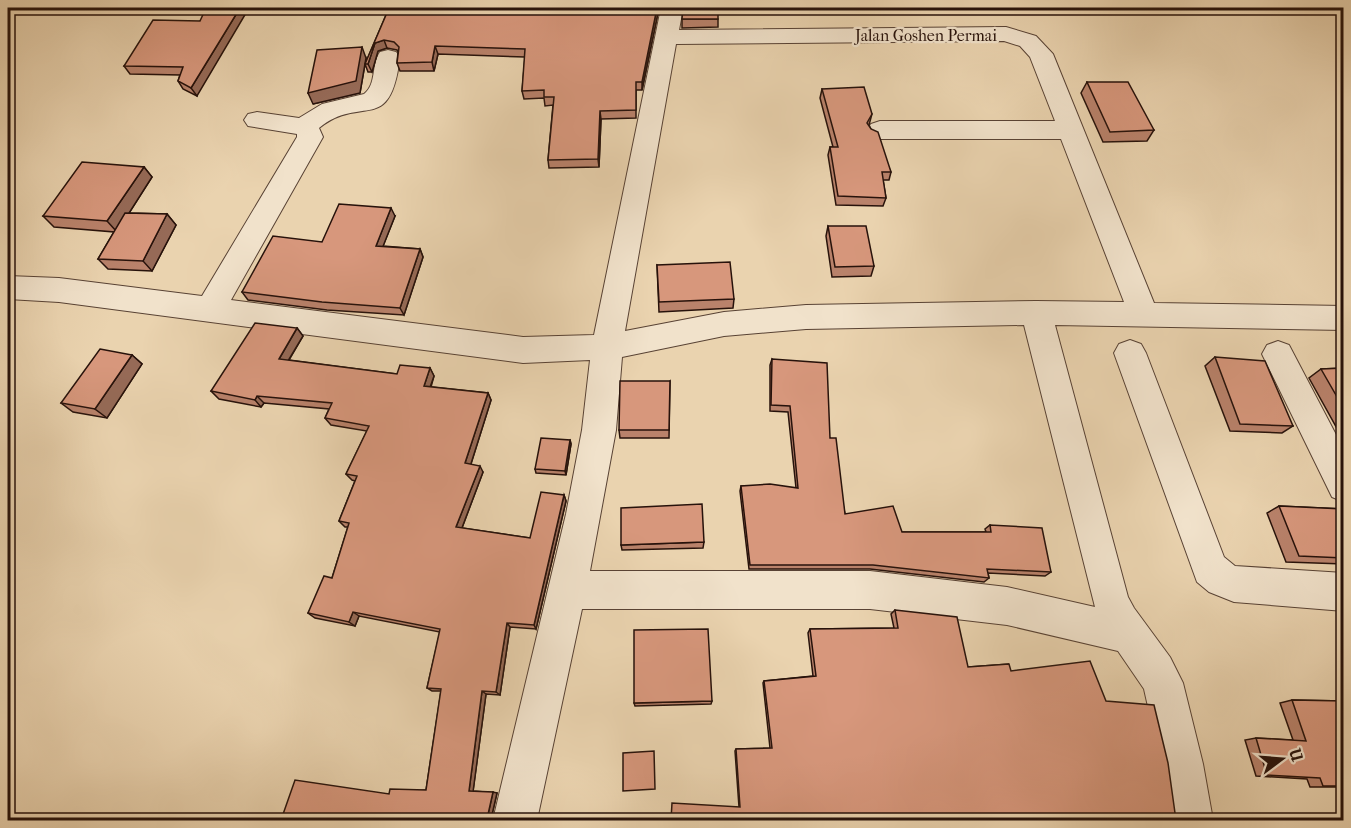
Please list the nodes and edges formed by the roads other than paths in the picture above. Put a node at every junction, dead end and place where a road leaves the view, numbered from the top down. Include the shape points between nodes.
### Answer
1 (672, 8) edge
2 (667, 37) junction
3 (388, 57) dead end
4 (257, 120) dead end
5 (305, 128) junction
6 (880, 130) edge
7 (1071, 130) junction
8 (8, 288) edge
9 (210, 309) junction
10 (1036, 313) junction
11 (1144, 315) junction
12 (1344, 318) edge
13 (607, 347) junction
14 (1130, 353) dead end
15 (1278, 354) dead end
16 (1344, 486) edge
17 (567, 590) junction
18 (1344, 592) edge
19 (1127, 634) junction
20 (515, 820) edge
21 (1191, 820) edge

1 - 2 street
2 - 7 street, Jalan Goshen Permai via 1006,34 1028,41 1041,54
2 - 13 street
3 - 5 street via 384,84 377,97 335,108 316,117
4 - 5 street
5 - 9 street via 310,137
6 - 7 street
7 - 11 street, Jalan Goshen Permai
8 - 9 street via 58,290
9 - 13 street via 523,350
10 - 11 street
10 - 13 street via 806,316 724,324
10 - 19 street via 1110,599
11 - 12 street
13 - 17 street via 599,430
14 - 18 street via 1210,569 1234,584
15 - 16 street
17 - 19 street via 870,590 1007,606
17 - 20 street
19 - 21 street via 1163,683

